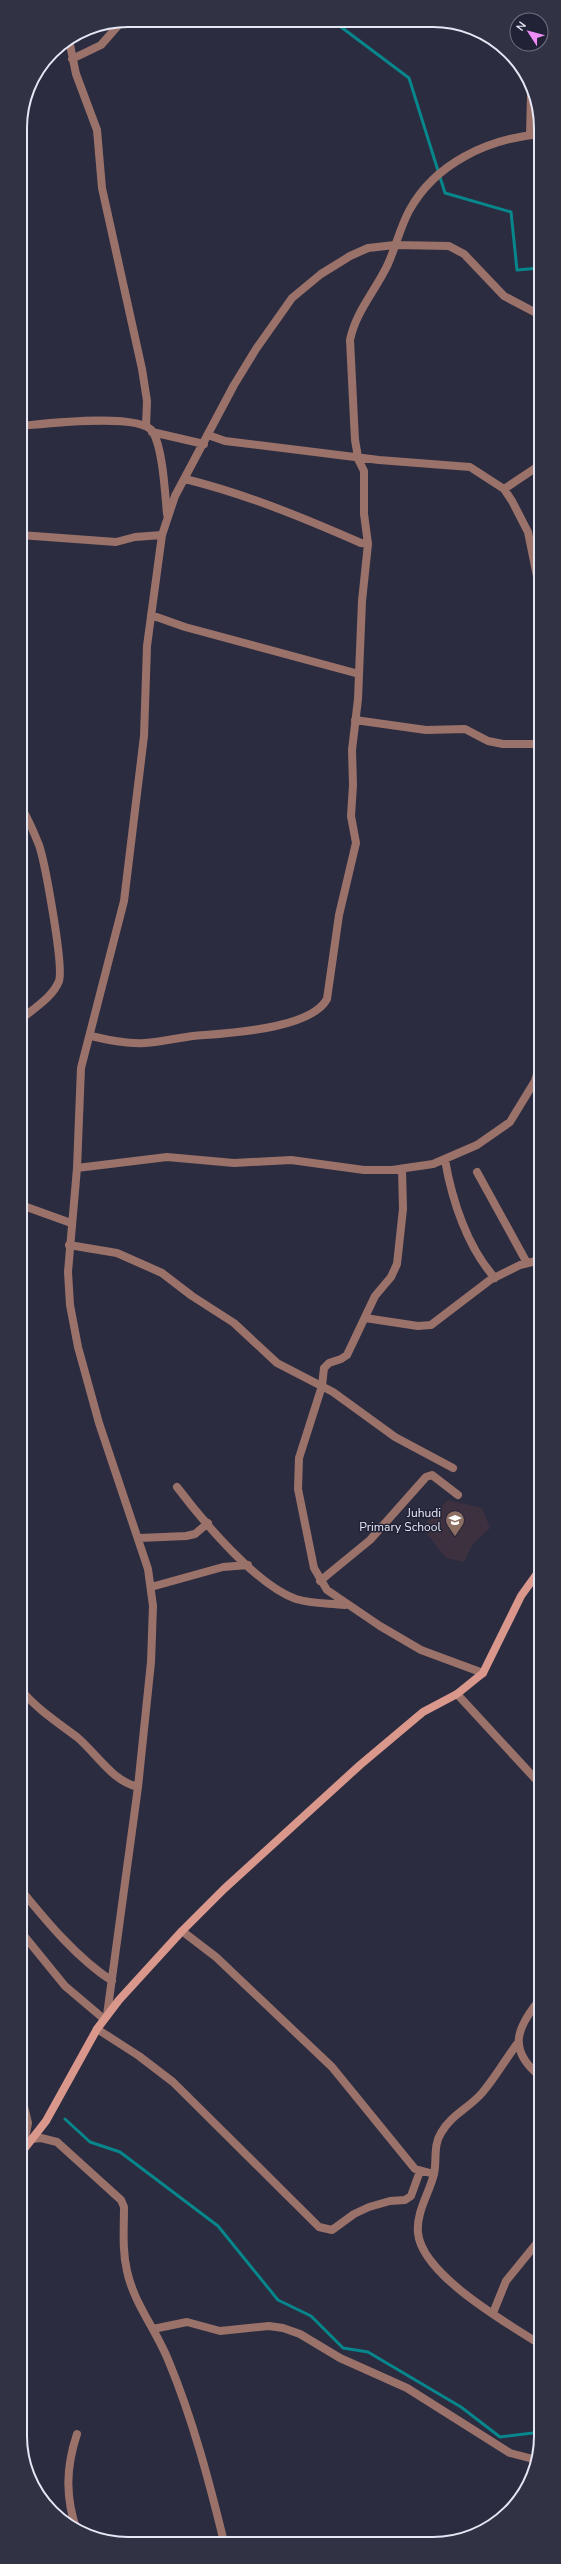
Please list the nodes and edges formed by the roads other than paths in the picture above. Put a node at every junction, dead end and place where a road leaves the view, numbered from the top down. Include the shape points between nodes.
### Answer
1 (116, 28) edge
2 (70, 46) edge
3 (72, 59) junction
4 (531, 102) edge
5 (530, 135) junction
6 (534, 135) edge
7 (394, 245) junction
8 (534, 312) edge
9 (27, 425) edge
10 (150, 429) junction
11 (208, 435) junction
12 (204, 444) junction
13 (357, 457) junction
14 (534, 469) edge
15 (185, 479) junction
16 (504, 489) junction
17 (168, 516) junction
18 (162, 535) junction
19 (27, 536) edge
20 (368, 544) junction
21 (534, 553) edge
22 (151, 615) junction
23 (359, 674) junction
24 (355, 720) junction
25 (534, 744) edge
26 (27, 821) edge
27 (27, 1014) edge
28 (91, 1036) junction
29 (534, 1081) edge
30 (445, 1160) junction
31 (77, 1168) junction
32 (402, 1169) junction
33 (477, 1172) dead end
34 (27, 1207) edge
35 (71, 1223) junction
36 (69, 1245) junction
37 (534, 1261) edge
38 (527, 1263) junction
39 (495, 1278) junction
40 (365, 1318) junction
41 (322, 1386) junction
42 (453, 1468) dead end
43 (177, 1487) dead end
44 (458, 1495) dead end
45 (208, 1523) junction
46 (139, 1538) junction
47 (248, 1565) junction
48 (534, 1577) edge
49 (320, 1581) junction
50 (151, 1587) junction
51 (347, 1605) junction
52 (482, 1673) junction
53 (458, 1694) junction
54 (27, 1696) edge
55 (534, 1777) edge
56 (138, 1788) junction
57 (27, 1897) edge
58 (182, 1931) junction
59 (27, 1939) edge
60 (112, 1981) junction
61 (534, 2007) edge
62 (106, 2017) junction
63 (97, 2029) junction
64 (517, 2044) junction
65 (534, 2070) edge
66 (27, 2119) edge
67 (27, 2131) edge
68 (32, 2139) junction
69 (27, 2145) edge
70 (420, 2171) junction
71 (434, 2174) junction
72 (534, 2247) edge
73 (493, 2313) junction
74 (153, 2329) junction
75 (534, 2339) edge
76 (77, 2434) dead end
77 (531, 2459) edge
78 (74, 2520) edge
79 (223, 2537) edge

1 - 3 street via 101,45
2 - 3 street
3 - 10 street via 97,130 102,188 142,369
4 - 5 street
5 - 6 street
5 - 7 street via 481,148 442,171 410,209
7 - 8 street via 434,244 457,249 504,296
7 - 11 street via 368,248 350,256 320,274 292,298 234,385
7 - 13 street via 388,265 358,316 350,340
9 - 10 street via 84,421 132,423
10 - 12 street
10 - 17 street via 163,473
11 - 12 street
11 - 13 street via 225,441
12 - 15 street
13 - 16 street via 470,467
13 - 20 street via 364,471 364,514
14 - 16 street
15 - 17 street
15 - 20 street via 301,516
16 - 21 street via 528,532
17 - 18 street
18 - 19 street via 135,537 116,542
18 - 22 street
20 - 23 street via 360,619
22 - 23 street via 185,627
22 - 28 street via 145,670 143,744 127,879
23 - 24 street
24 - 25 street via 419,730 465,729 488,741 503,744
24 - 28 street via 350,816 356,843 339,915 327,999 323,1007 292,1021 237,1032 145,1043 114,1041
26 - 27 street via 39,846 47,878 57,940 59,979 51,993
28 - 31 street via 81,1068
29 - 30 street via 510,1122 477,1145
30 - 32 street
30 - 39 street via 465,1227 481,1261
31 - 32 street via 180,1157 234,1163 291,1160 364,1170
31 - 35 street
32 - 40 street via 403,1209 397,1264 391,1277 375,1296
33 - 38 street
34 - 35 street
35 - 36 street
36 - 41 street via 102,1249 149,1265 234,1323 277,1363
36 - 46 street via 68,1288 78,1347 99,1423
37 - 38 street
38 - 39 street
39 - 40 street via 432,1325 418,1326
40 - 41 street via 346,1355 324,1368
41 - 42 street via 411,1448
41 - 49 street via 304,1436 298,1475 307,1540
43 - 45 street
44 - 49 street via 432,1476 426,1477 370,1540
45 - 46 street via 195,1534 186,1536
45 - 47 street
46 - 50 street
47 - 50 street via 224,1567
47 - 51 street via 272,1584 296,1598
48 - 52 street via 521,1596
49 - 51 street via 327,1590
50 - 56 street via 153,1628
51 - 52 street via 421,1650
52 - 53 street
53 - 55 street
53 - 58 street via 423,1712 395,1734
54 - 56 street via 87,1746 122,1781
56 - 60 street
57 - 60 street via 85,1960
58 - 62 street
58 - 70 street via 216,1957 332,2067 412,2165
59 - 62 street via 65,1986
60 - 62 street
61 - 64 street via 519,2031
62 - 63 street
63 - 68 street via 52,2111
63 - 70 street via 139,2056 172,2082 319,2227 332,2230 362,2210 390,2201 404,2200 411,2196
64 - 65 street via 524,2060
64 - 71 street via 481,2094 453,2117 440,2133
66 - 67 street
68 - 69 street
68 - 74 street via 41,2138 57,2142 121,2200 127,2270 134,2293
70 - 71 street
71 - 73 street via 419,2218 418,2233 422,2247 430,2262 441,2274
72 - 73 street via 506,2281
73 - 75 street
74 - 77 street via 187,2322 220,2332 269,2326 283,2328 300,2334 340,2358 407,2388 501,2449
74 - 79 street via 169,2361 195,2435
76 - 78 street via 69,2458 67,2475

